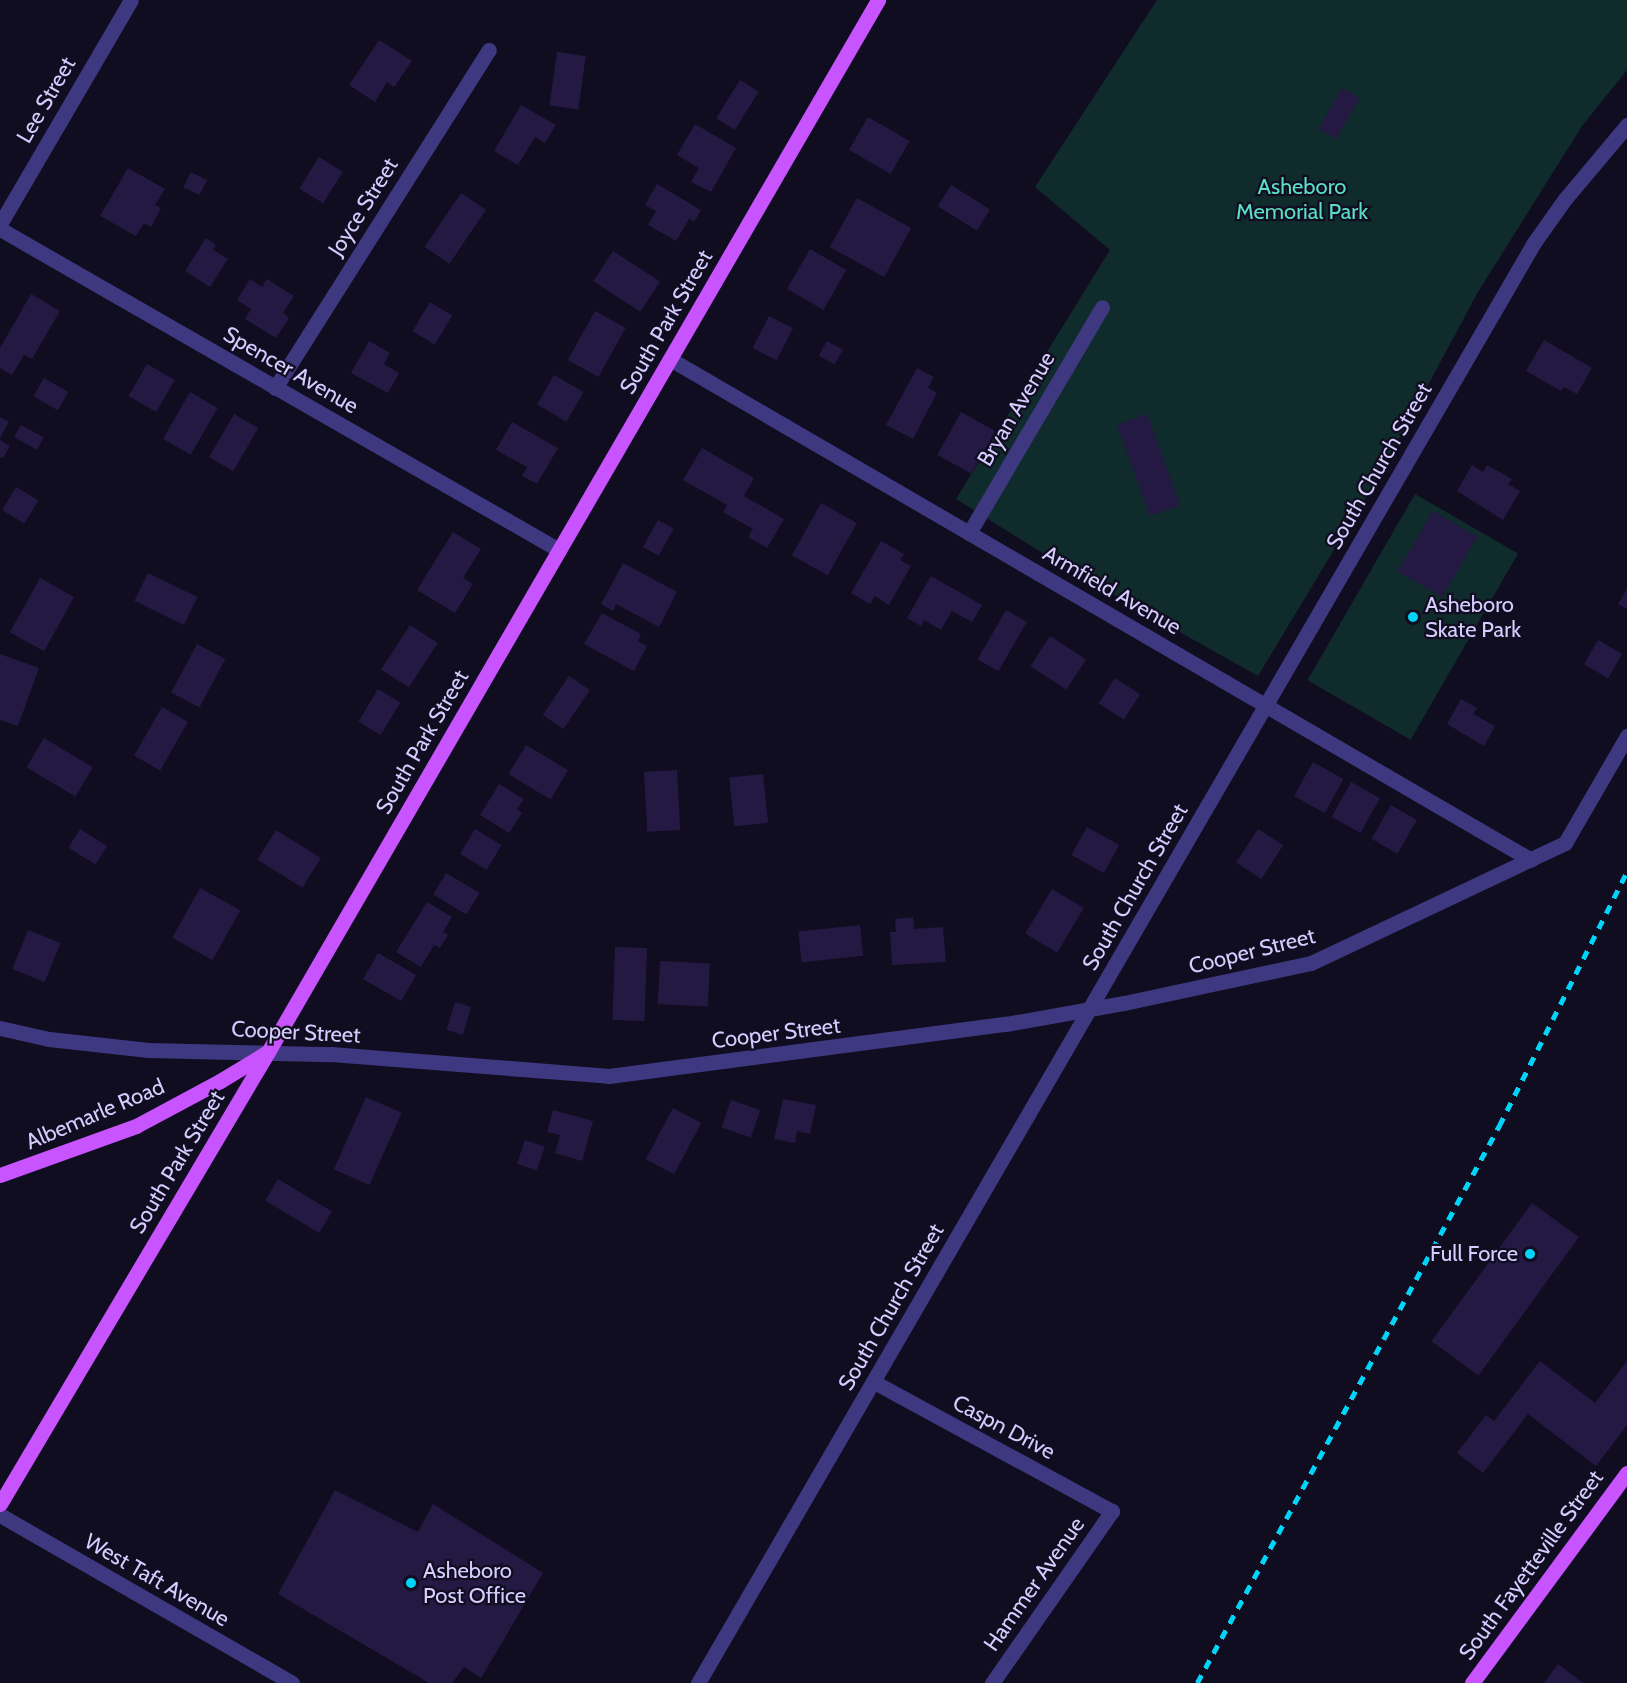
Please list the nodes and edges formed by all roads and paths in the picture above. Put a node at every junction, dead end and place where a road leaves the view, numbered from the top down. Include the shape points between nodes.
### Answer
1 (131, 0) edge
2 (878, 0) edge
3 (489, 50) dead end
4 (1627, 125) edge
5 (0, 224) edge
6 (0, 230) edge
7 (1102, 307) dead end
8 (670, 359) junction
9 (275, 388) junction
10 (969, 533) junction
11 (559, 550) junction
12 (1266, 706) junction
13 (1627, 736) edge
14 (1531, 860) junction
15 (1090, 1009) junction
16 (0, 1028) edge
17 (268, 1052) junction
18 (0, 1175) edge
19 (874, 1382) junction
20 (1627, 1473) edge
21 (0, 1504) edge
22 (1112, 1511) joint
23 (0, 1515) edge
24 (292, 1683) edge
25 (698, 1683) edge
26 (992, 1683) edge
27 (1472, 1683) edge

1 - 5 street, Lee Street
2 - 8 main road, South Park Street
3 - 9 street, Joyce Street
4 - 12 street, South Church Street via 1533,244
6 - 9 street, Spencer Avenue
7 - 10 street, Bryan Avenue
8 - 10 street, Armfield Avenue
8 - 11 main road, South Park Street
9 - 11 street, Spencer Avenue
10 - 12 street, Armfield Avenue
11 - 17 main road, South Park Street
12 - 14 street, Armfield Avenue
12 - 15 street, South Church Street
13 - 14 street via 1565,843
14 - 15 street, Cooper Street via 1311,963
15 - 17 street, Cooper Street via 866,1044 609,1076
15 - 19 street, South Church Street
16 - 17 street, Cooper Street via 49,1039 148,1050
17 - 18 main road, Albemarle Road via 136,1126
17 - 21 main road, South Park Street
19 - 22 street, Caspn Drive
19 - 25 street, South Church Street
20 - 27 main road, South Fayetteville Street
22 - 26 street, Hammer Avenue
23 - 24 street, West Taft Avenue

